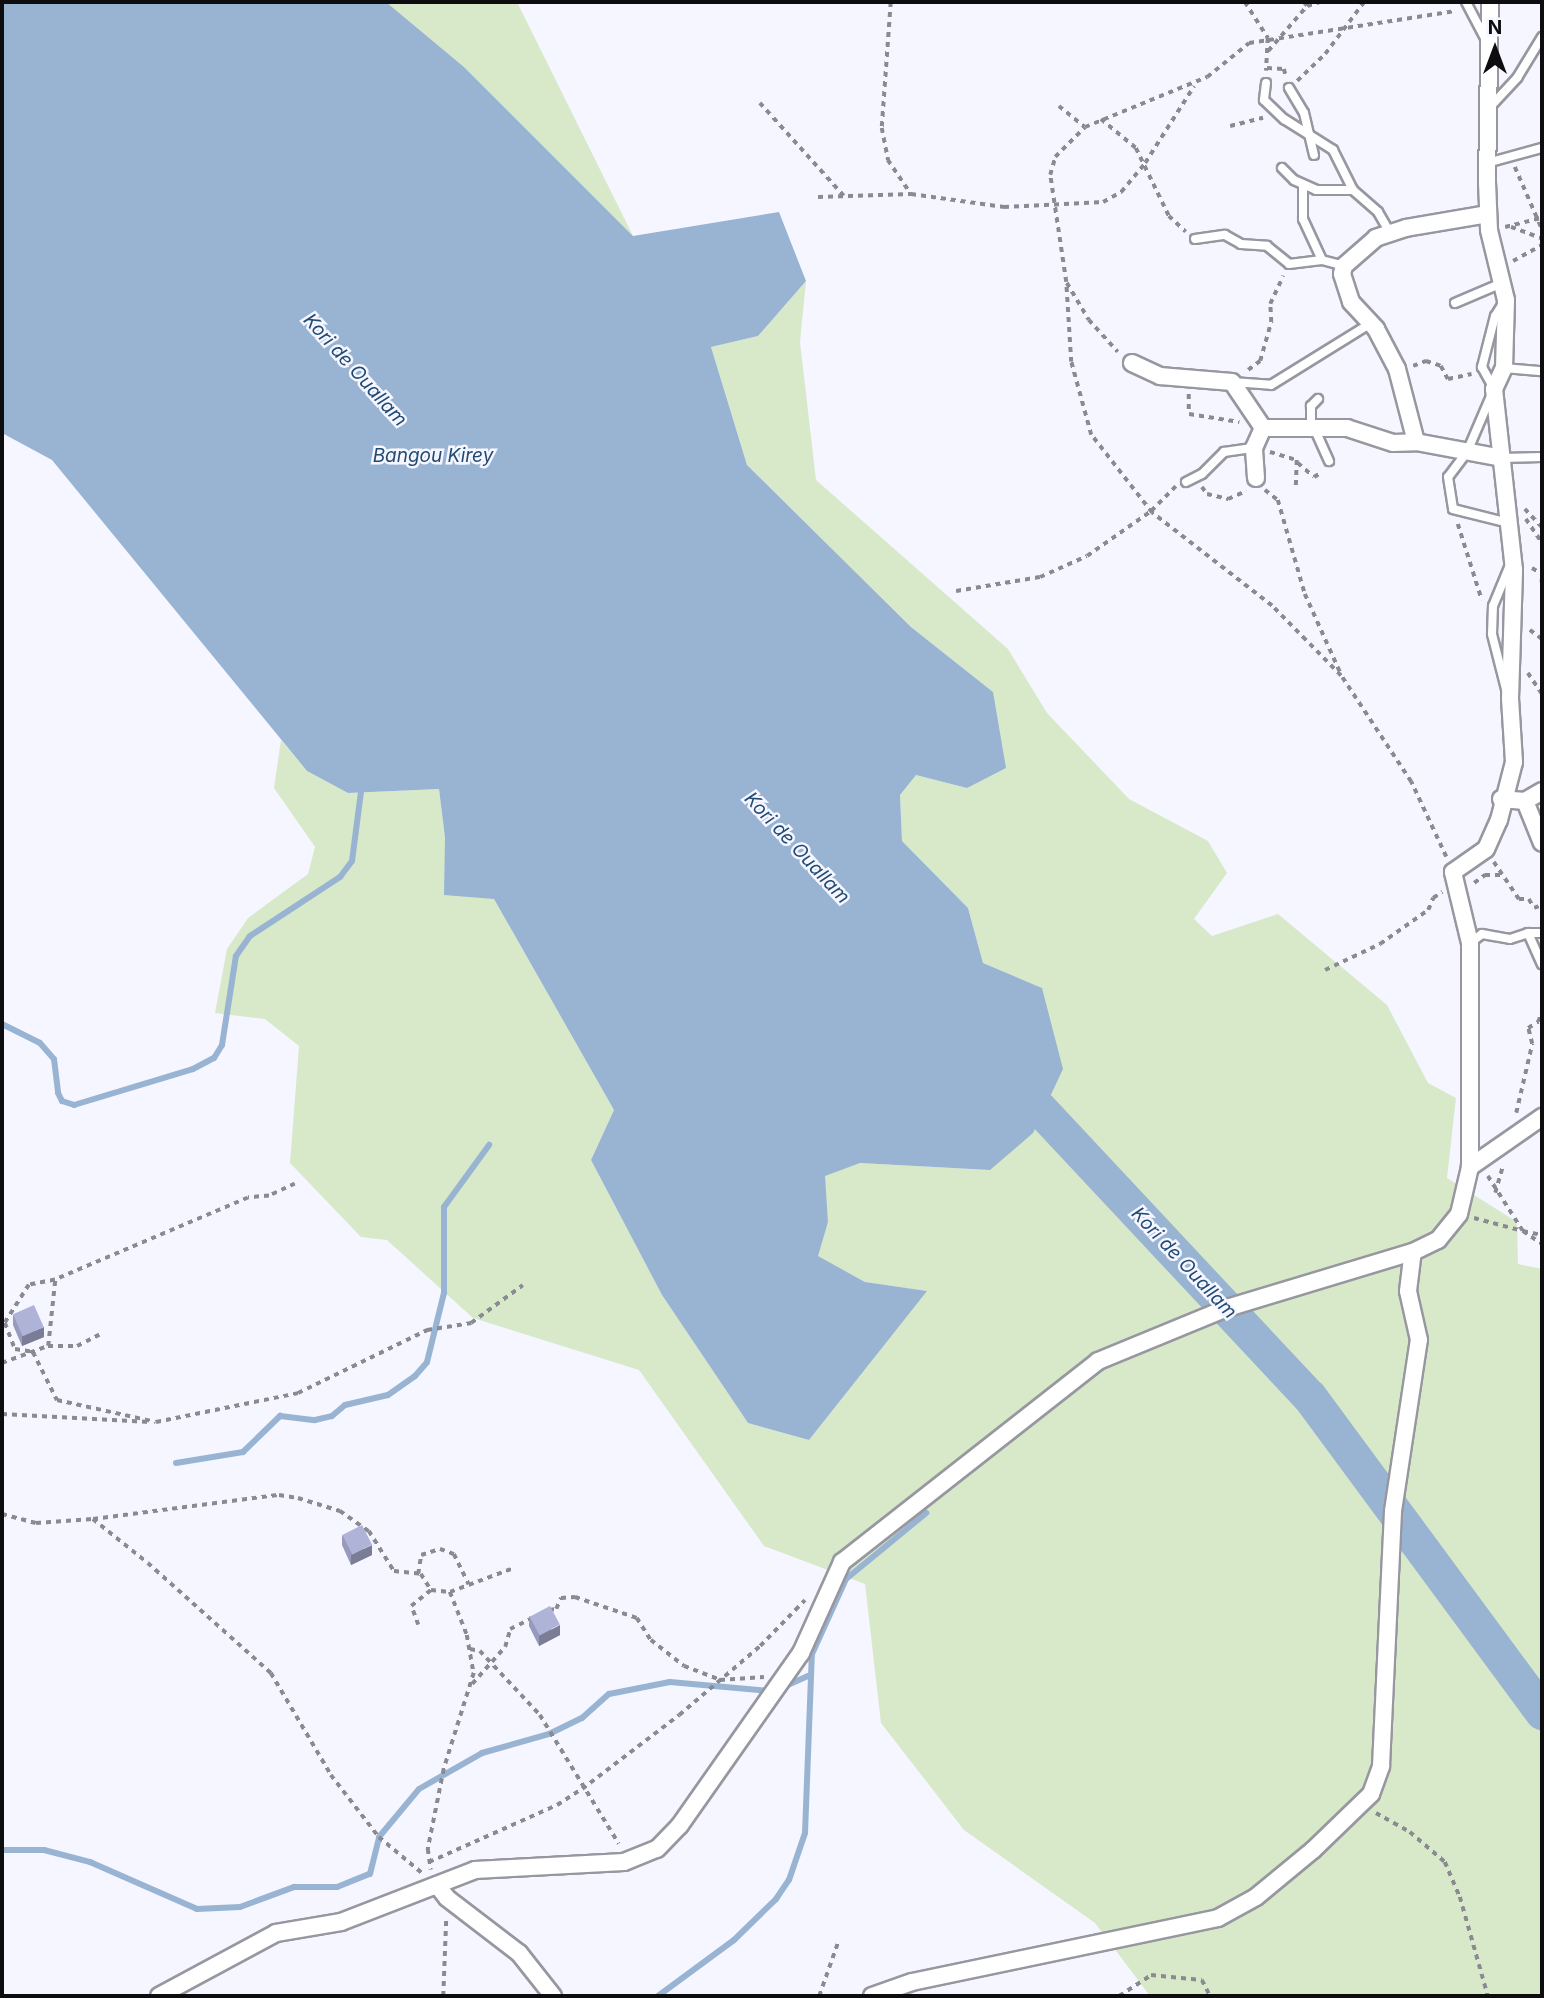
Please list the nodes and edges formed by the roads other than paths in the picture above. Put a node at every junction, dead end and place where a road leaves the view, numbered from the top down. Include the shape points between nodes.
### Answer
1 (1490, 2) edge
2 (1468, 5) edge
3 (1542, 37) edge
4 (1489, 46) junction
5 (1266, 83) road end
6 (1289, 88) road end
7 (1488, 109) junction
8 (1311, 135) junction
9 (1542, 148) edge
10 (1314, 155) dead end
11 (1487, 163) junction
12 (1282, 168) dead end
13 (1303, 186) junction
14 (1353, 190) junction
15 (1488, 214) junction
16 (1390, 233) junction
17 (1195, 239) road end
18 (1322, 260) junction
19 (1344, 266) junction
20 (1500, 276) junction
21 (1506, 300) junction
22 (1455, 303) dead end
23 (1371, 323) junction
24 (1132, 363) road end
25 (1504, 368) junction
26 (1542, 370) edge
27 (1232, 382) junction
28 (1494, 389) junction
29 (1318, 399) dead end
30 (1263, 428) junction
31 (1315, 428) junction
32 (1416, 442) junction
33 (1254, 448) junction
34 (1467, 452) junction
35 (1542, 457) edge
36 (1502, 458) junction
37 (1329, 461) road end
38 (1256, 478) road end
39 (1186, 482) road end
40 (1509, 523) junction
41 (1513, 557) junction
42 (1510, 699) junction
43 (1542, 790) edge
44 (1501, 799) junction
45 (1525, 801) junction
46 (1542, 843) edge
47 (1528, 933) junction
48 (1542, 933) edge
49 (1470, 943) junction
50 (1542, 964) edge
51 (1542, 1117) edge
52 (1470, 1167) junction
53 (1413, 1251) junction
54 (442, 1892) junction
55 (159, 1996) edge
56 (553, 1996) edge
57 (872, 1996) edge

1 - 4 street
2 - 4 lane
3 - 7 lane via 1517,78
4 - 7 street
5 - 8 lane via 1264,100
6 - 8 lane
7 - 11 street
8 - 10 lane
8 - 14 lane via 1333,150
9 - 11 lane
11 - 15 street
12 - 13 lane
13 - 14 lane via 1330,192
13 - 18 lane via 1303,219
14 - 16 lane via 1378,212
15 - 16 street
15 - 20 street
16 - 19 street via 1376,238
17 - 18 lane via 1225,235 1241,244 1267,246 1289,264
18 - 19 lane
19 - 23 street via 1351,302
20 - 21 street
20 - 22 lane
21 - 25 street
21 - 28 lane via 1495,316 1482,367
23 - 27 lane via 1270,385
23 - 32 street via 1398,369
24 - 27 street via 1160,376
25 - 26 lane
25 - 28 street
27 - 30 street
28 - 34 lane
28 - 36 street
29 - 31 lane via 1311,406
30 - 31 street
30 - 33 street
31 - 32 street via 1346,428 1393,443
31 - 37 lane
32 - 34 street
33 - 38 street
33 - 39 lane via 1224,452 1202,474
34 - 36 street
34 - 40 lane via 1448,477 1453,509
35 - 36 lane
36 - 40 street
40 - 41 street
41 - 42 street via 1515,648
41 - 42 lane via 1493,606 1492,634
42 - 44 street via 1514,762
43 - 45 street
44 - 45 street
44 - 49 street via 1499,820 1486,849 1455,878
45 - 46 street
47 - 48 lane
47 - 49 lane via 1510,939 1482,934
47 - 50 lane
49 - 52 street
51 - 52 street
52 - 53 street via 1459,1214 1438,1240
53 - 54 street via 1227,1308 1098,1361 842,1562 801,1653 680,1825 657,1849 630,1860 475,1870
53 - 57 street via 1408,1291 1419,1340 1393,1511 1381,1766 1371,1794 1256,1897 1218,1918 912,1982
54 - 55 street via 341,1922 276,1933
54 - 56 street via 519,1953

